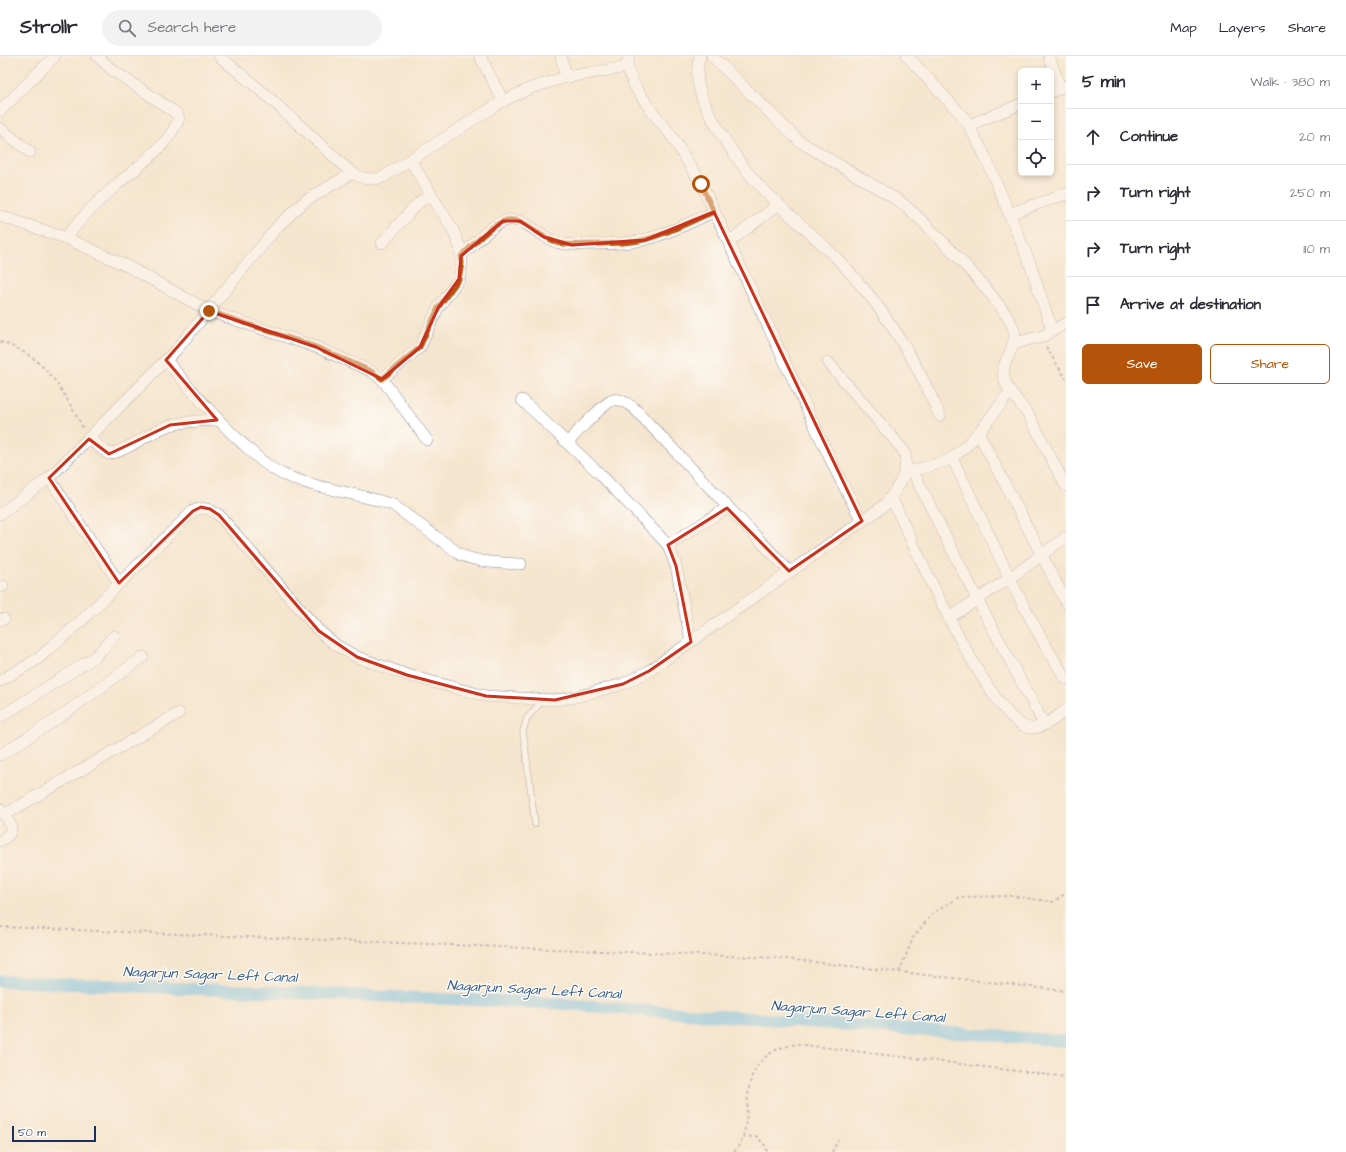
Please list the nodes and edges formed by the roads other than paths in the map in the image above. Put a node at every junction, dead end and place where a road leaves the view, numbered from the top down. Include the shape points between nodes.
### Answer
1 (55, 56) edge
2 (97, 56) edge
3 (219, 56) edge
4 (480, 56) edge
5 (561, 56) edge
6 (629, 56) edge
7 (700, 56) edge
8 (712, 56) edge
9 (907, 56) edge
10 (1049, 56) edge
11 (627, 68) junction
12 (566, 77) junction
13 (1059, 89) edge
14 (503, 101) junction
15 (1018, 105) edge
16 (0, 111) edge
17 (968, 125) junction
18 (0, 128) edge
19 (30, 152) dead end
20 (410, 160) junction
21 (352, 172) junction
22 (1066, 194) edge
23 (430, 195) junction
24 (779, 204) junction
25 (714, 212) junction
26 (1011, 214) junction
27 (0, 216) edge
28 (66, 238) junction
29 (729, 242) junction
30 (382, 243) dead end
31 (461, 256) junction
32 (209, 311) junction
33 (1066, 323) edge
34 (1052, 330) junction
35 (1013, 344) junction
36 (166, 360) junction
37 (828, 362) dead end
38 (382, 379) junction
39 (1010, 392) junction
40 (522, 400) dead end
41 (940, 416) dead end
42 (217, 420) junction
43 (978, 432) junction
44 (90, 439) junction
45 (427, 440) dead end
46 (567, 443) junction
47 (952, 458) junction
48 (909, 471) junction
49 (49, 478) junction
50 (1066, 486) edge
51 (891, 497) junction
52 (728, 508) junction
53 (0, 514) edge
54 (862, 521) junction
55 (1066, 537) edge
56 (668, 545) junction
57 (1041, 555) junction
58 (521, 564) dead end
59 (789, 571) junction
60 (1010, 578) junction
61 (119, 583) junction
62 (977, 598) junction
63 (1066, 602) edge
64 (949, 618) junction
65 (114, 636) dead end
66 (691, 642) junction
67 (143, 657) dead end
68 (1066, 679) edge
69 (0, 681) edge
70 (544, 699) junction
71 (1066, 710) edge
72 (178, 713) dead end
73 (0, 716) edge
74 (1044, 724) junction
75 (0, 755) edge
76 (2, 812) edge
77 (535, 824) dead end
78 (0, 841) edge

1 - 16 street
2 - 28 street via 111,69 176,113 179,118 172,132 158,149 96,203
3 - 21 street
4 - 14 street
5 - 12 street
6 - 11 street
7 - 24 street via 698,85 703,103 741,164
8 - 35 street via 799,141 915,213 955,254 1009,317 1015,335
9 - 17 street
10 - 13 street
11 - 12 street
11 - 25 street via 637,89 671,135 701,184
12 - 14 street via 531,88
14 - 20 street
15 - 17 street
17 - 26 street
18 - 19 street
20 - 21 street via 383,177 373,180 364,179
20 - 23 street
21 - 32 street via 305,202 278,226
22 - 26 street
23 - 30 street via 416,204
23 - 31 street via 453,230
24 - 29 street
24 - 41 street via 850,273 891,322 913,359
25 - 29 street
25 - 31 street via 645,240 580,245 557,242 544,237 513,219 496,225
26 - 34 street
27 - 28 street
28 - 32 street via 127,266
29 - 54 street
31 - 38 street via 459,279 438,308 420,347
32 - 36 street
32 - 38 street via 316,347 371,371
33 - 34 street
34 - 35 street via 1040,338
35 - 39 street via 1003,369 1004,380
36 - 42 street
36 - 44 street
37 - 48 street via 904,451
38 - 45 street
39 - 43 street
39 - 50 street via 1028,415
40 - 46 street
42 - 44 street via 170,425 118,452 109,454
42 - 58 street via 267,466 344,494 393,505 461,555 488,563
43 - 47 street
43 - 57 street
44 - 49 street
46 - 52 street via 603,407 613,400 622,401 633,407
46 - 56 street
47 - 48 street via 936,465
47 - 60 street
48 - 51 street
48 - 62 street
49 - 53 street
49 - 61 street
51 - 54 street via 885,505
51 - 64 street
52 - 56 street
52 - 59 street
54 - 59 street
55 - 57 street
56 - 66 street via 676,566
57 - 60 street
57 - 63 street
59 - 66 street
60 - 62 street
60 - 68 street
61 - 69 street via 38,659
61 - 70 street via 193,511 201,507 210,509 219,515 319,631 357,657 407,675 486,696
62 - 64 street
62 - 74 street
64 - 74 street via 977,670 1005,710 1025,727 1033,728
65 - 73 street via 94,656
66 - 70 street via 649,671 624,684 576,697
67 - 75 street via 54,721
70 - 77 lane via 527,718 524,731
71 - 74 street
72 - 76 street
76 - 78 street via 12,831

